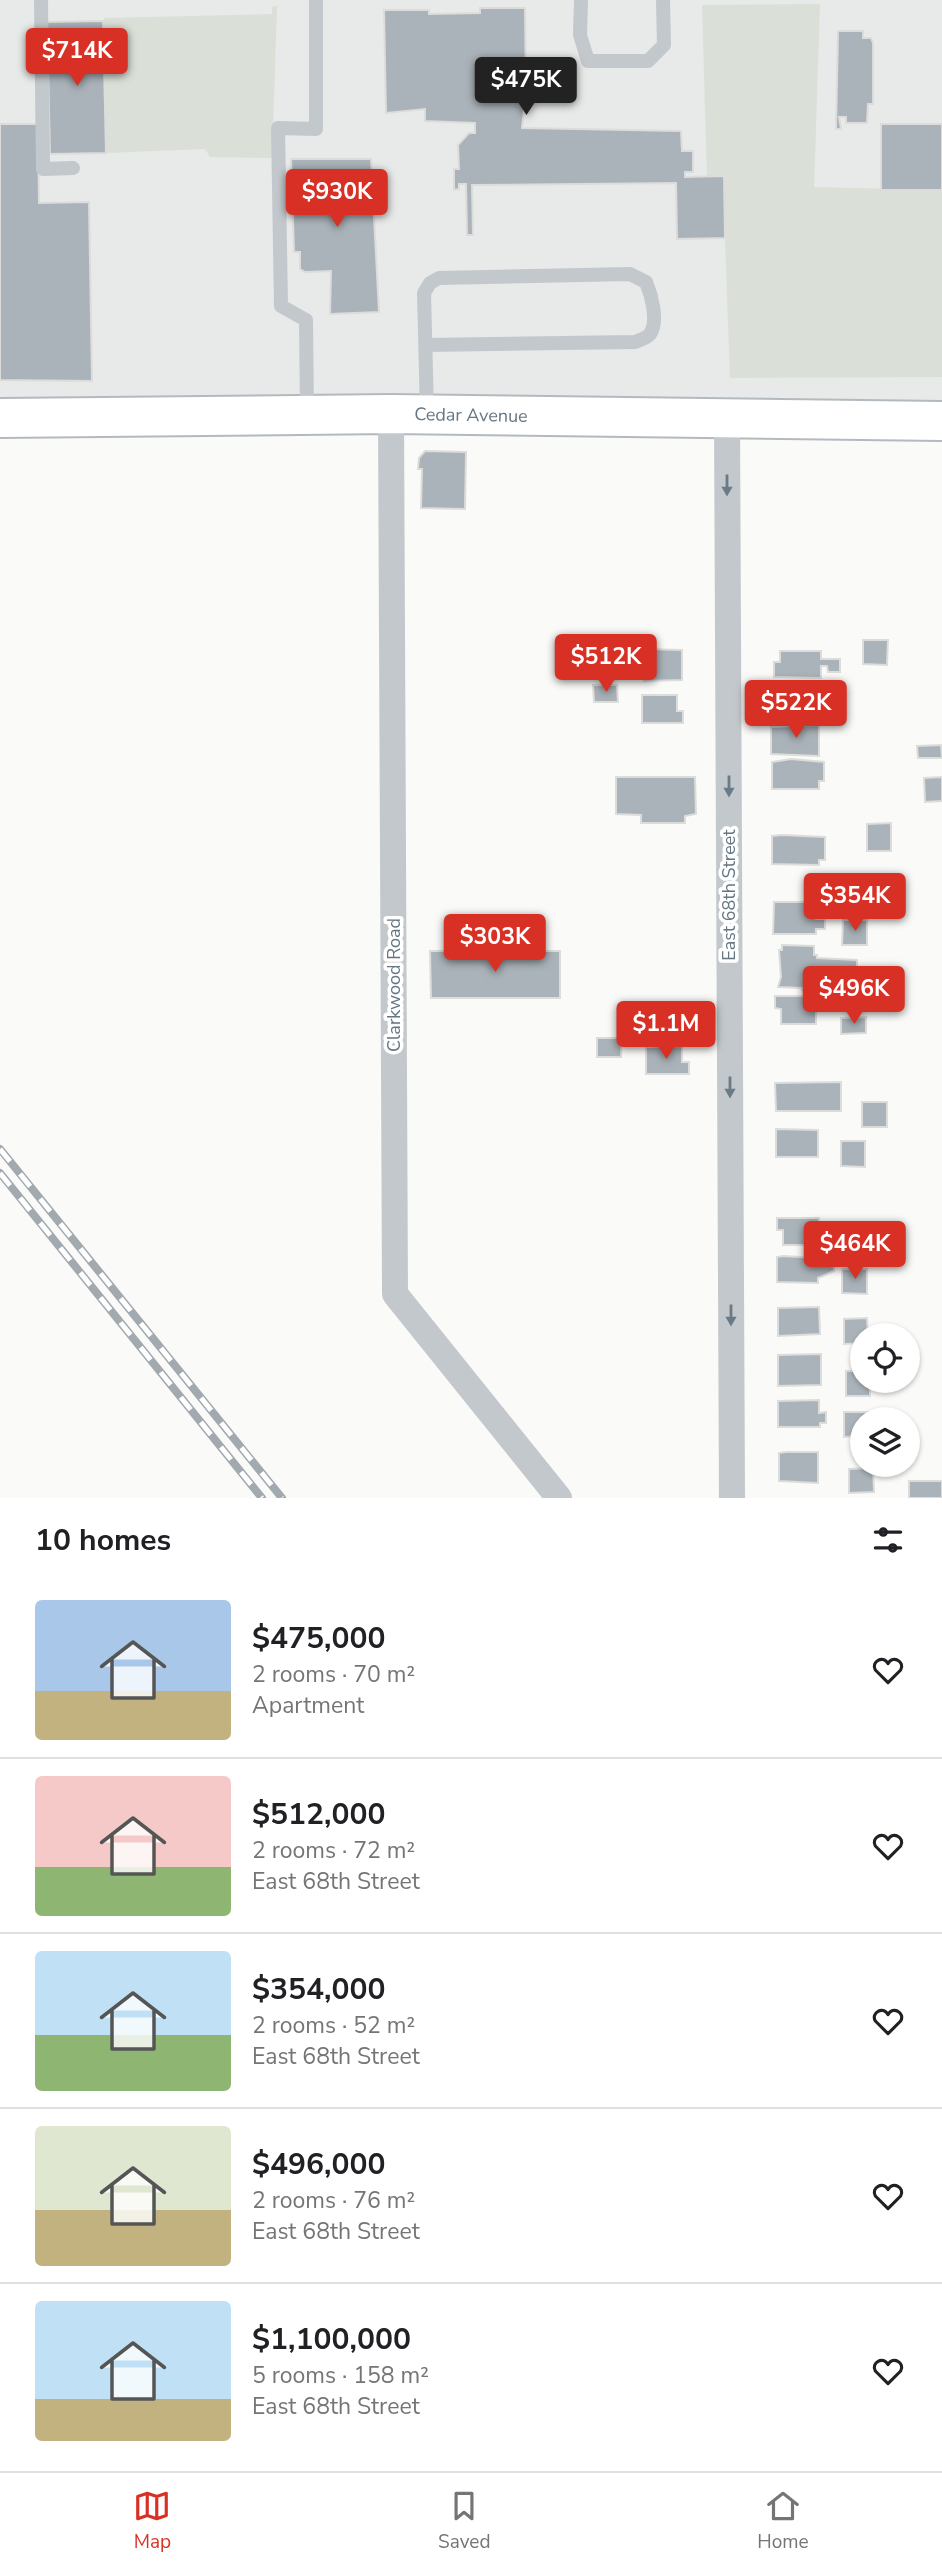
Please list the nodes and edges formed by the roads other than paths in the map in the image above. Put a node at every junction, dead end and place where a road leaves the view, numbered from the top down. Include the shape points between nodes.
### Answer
1 (41, 0) edge
2 (316, 0) edge
3 (581, 0) edge
4 (663, 0) edge
5 (73, 168) dead end
6 (426, 345) junction
7 (409, 414) junction
8 (307, 415) junction
9 (727, 417) junction
10 (0, 418) edge
11 (942, 421) edge
12 (559, 1498) edge
13 (732, 1498) edge

1 - 5 lane via 43,169
2 - 8 lane via 316,129 278,128 281,306 306,320
3 - 4 lane via 580,35 588,61 649,61 664,45
6 - 6 lane via 424,293 439,278 630,274 646,282 652,298 652,331 635,342
6 - 7 lane
7 - 8 street, Cedar Avenue
7 - 9 street, Cedar Avenue
7 - 12 street, Clarkwood Road via 395,1294
8 - 10 street, Cedar Avenue
9 - 11 street, Cedar Avenue
9 -> 13 street, East 68th Street

